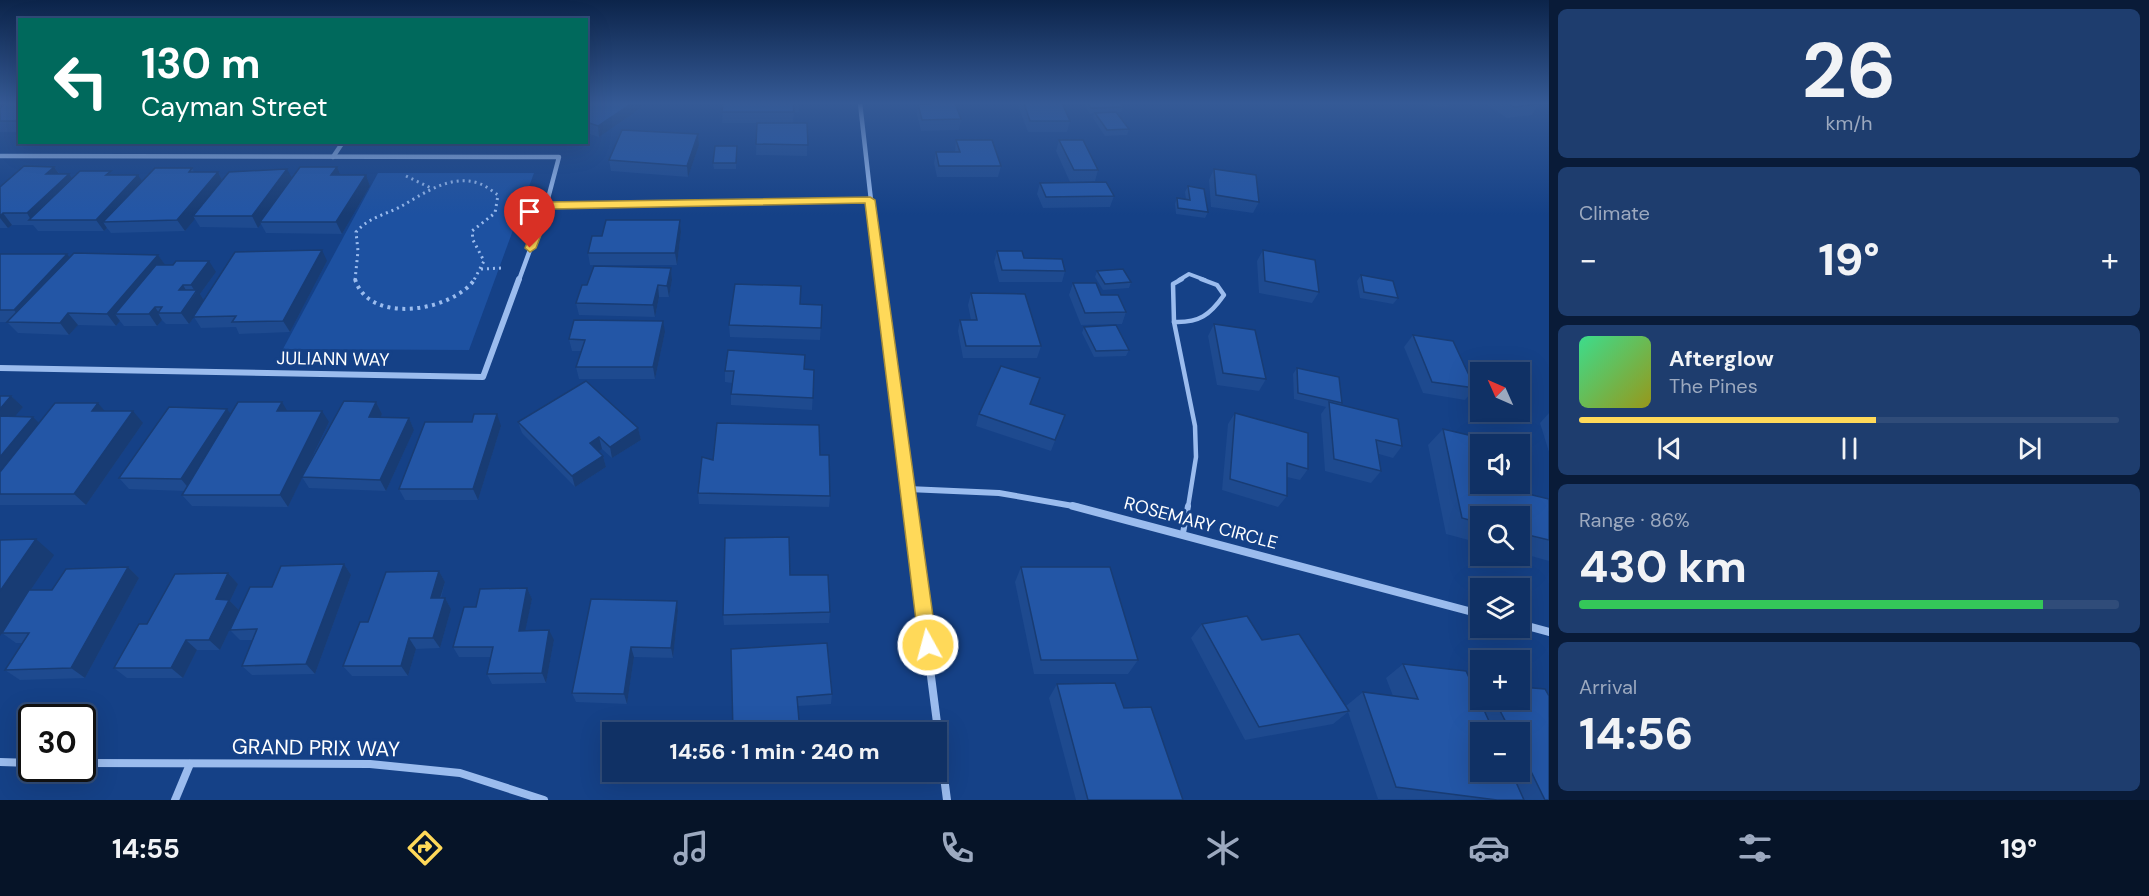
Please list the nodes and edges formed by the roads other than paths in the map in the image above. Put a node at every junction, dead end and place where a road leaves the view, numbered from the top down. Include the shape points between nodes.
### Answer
1 (864, 140) edge
2 (342, 144) edge
3 (0, 156) edge
4 (333, 158) junction
5 (870, 200) junction
6 (546, 206) junction
7 (1174, 322) junction
8 (0, 368) edge
9 (909, 489) junction
10 (1183, 533) junction
11 (1470, 611) edge
12 (1530, 627) edge
13 (1549, 632) edge
14 (0, 762) edge
15 (18, 763) edge
16 (96, 763) edge
17 (190, 764) junction
18 (175, 800) edge
19 (544, 800) edge
20 (947, 800) edge

1 - 5 street
2 - 4 street
3 - 4 street
4 - 6 street via 559,157
5 - 6 street
5 - 9 street
6 - 8 street, JULIANN WAY via 483,376
7 - 7 lane via 1173,284 1189,274 1216,285 1224,295 1211,315 1194,323
7 - 10 lane via 1196,448
9 - 10 street, ROSEMARY CIRCLE via 999,493 1066,504
9 - 20 street
10 - 11 street, ROSEMARY CIRCLE
12 - 13 street
14 - 15 street
16 - 17 street, GRAND PRIX WAY
17 - 18 street
17 - 19 street, GRAND PRIX WAY via 370,764 449,772

